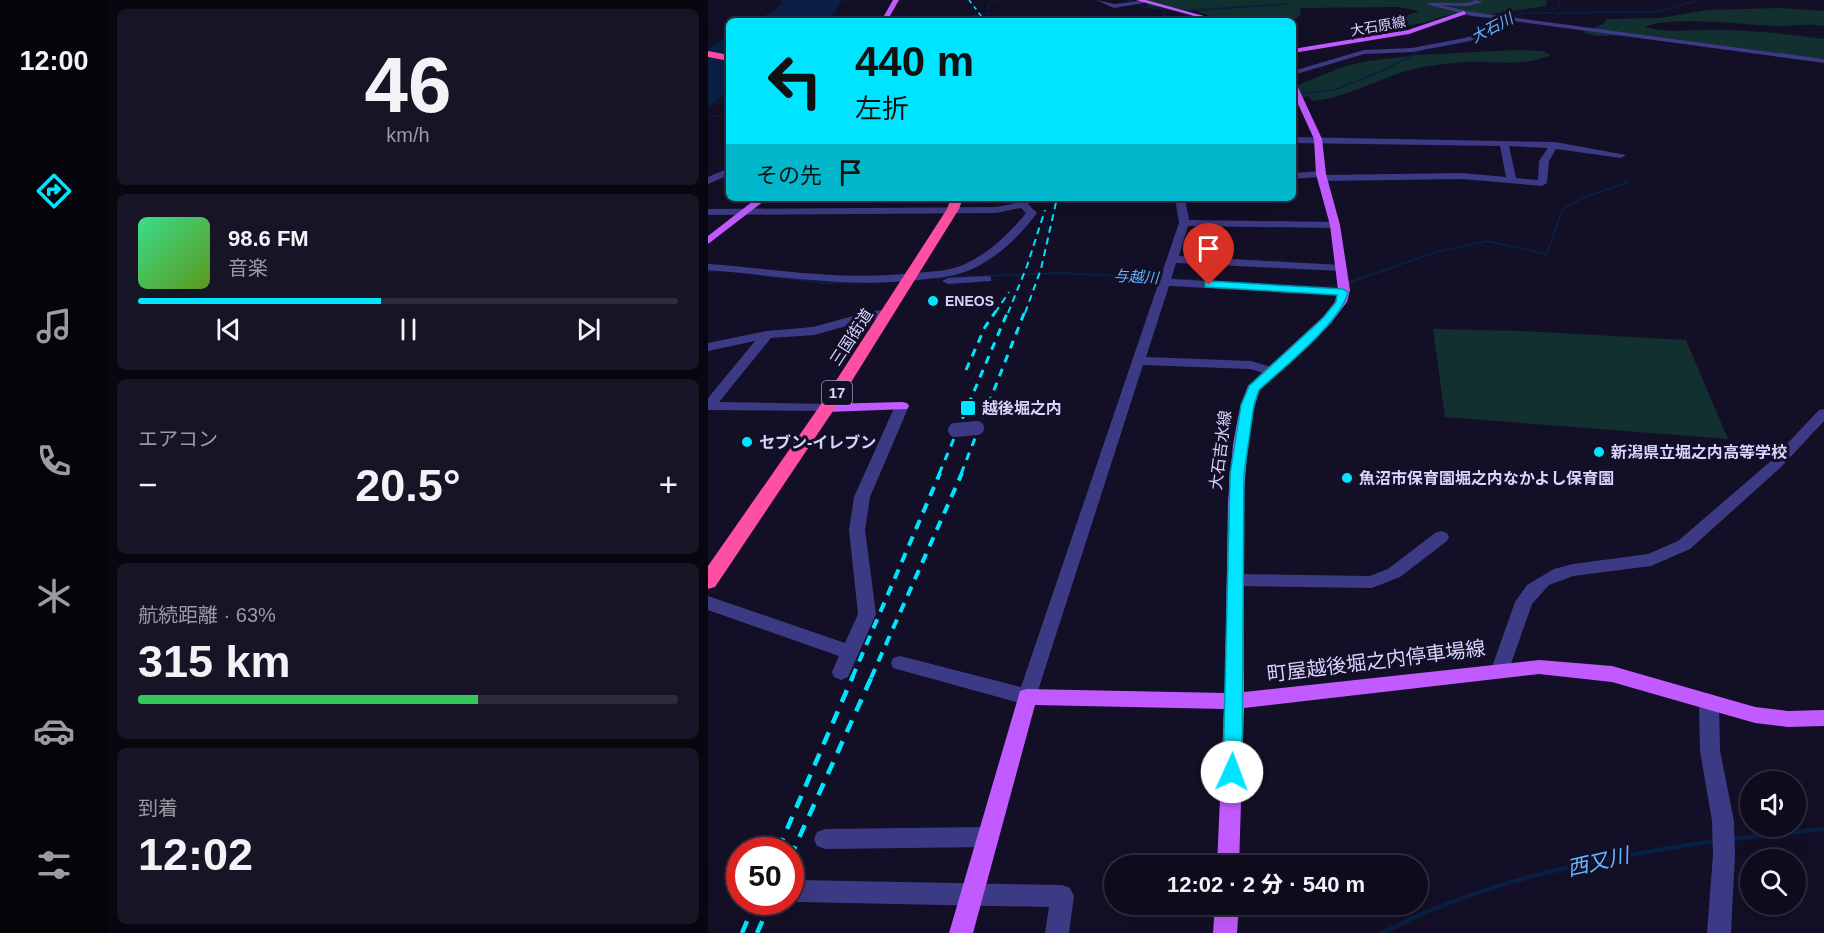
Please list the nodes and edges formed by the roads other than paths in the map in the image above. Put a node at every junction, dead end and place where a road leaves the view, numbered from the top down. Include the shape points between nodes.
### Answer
1 (896, 0) edge
2 (1099, 0) edge
3 (1139, 0) edge
4 (1478, 0) edge
5 (1147, 2) junction
6 (1464, 13) junction
7 (886, 18) edge
8 (1208, 18) edge
9 (1506, 19) junction
10 (1296, 51) edge
11 (708, 54) edge
12 (726, 57) edge
13 (1824, 61) edge
14 (1296, 72) edge
15 (1297, 97) edge
16 (1318, 139) junction
17 (1296, 140) edge
18 (1504, 144) junction
19 (1555, 145) junction
20 (1621, 155) dead end
21 (726, 172) edge
22 (1296, 176) edge
23 (1322, 176) junction
24 (708, 181) edge
25 (1512, 181) junction
26 (760, 201) edge
27 (837, 201) edge
28 (1027, 201) edge
29 (1180, 201) edge
30 (955, 204) edge
31 (830, 211) junction
32 (708, 212) edge
33 (747, 212) junction
34 (1184, 223) junction
35 (1335, 225) junction
36 (709, 239) edge
37 (1172, 259) junction
38 (708, 267) edge
39 (1341, 268) junction
40 (987, 279) dead end
41 (909, 280) junction
42 (956, 280) junction
43 (1164, 282) junction
44 (1343, 292) junction
45 (887, 314) junction
46 (767, 335) junction
47 (708, 347) edge
48 (1137, 361) junction
49 (1270, 371) junction
50 (709, 406) edge
51 (902, 406) joint
52 (827, 408) junction
53 (1824, 413) edge
54 (977, 428) dead end
55 (955, 429) dead end
56 (1441, 537) dead end
57 (1236, 580) junction
58 (708, 582) edge
59 (708, 603) edge
60 (850, 652) junction
61 (900, 663) dead end
62 (1500, 670) junction
63 (840, 672) dead end
64 (1027, 697) junction
65 (1235, 701) junction
66 (1709, 703) junction
67 (1824, 718) edge
68 (988, 837) junction
69 (825, 839) dead end
70 (1228, 855) edge
71 (804, 891) edge
72 (972, 896) junction
73 (1227, 915) edge
74 (961, 933) edge
75 (1057, 933) edge
76 (1226, 933) edge
77 (1719, 933) edge

1 - 7 main road
2 - 5 street via 1114,6
3 - 5 main road
4 - 6 street via 1474,4 1429,4
5 - 8 main road
6 - 9 street
6 - 10 main road, 大石原線 via 1409,32
9 - 13 street
9 - 14 street via 1467,40 1412,50 1364,52
11 - 12 highway
15 - 16 main road
16 - 17 street
16 - 18 street
16 - 23 main road
18 - 19 street
18 - 25 street
19 - 20 street
19 - 25 street via 1544,161 1542,183
21 - 24 street
22 - 23 street
23 - 25 street via 1462,176
23 - 35 main road
26 - 33 main road
27 - 31 street
28 - 30 street via 996,210
28 - 42 street via 1032,213 1025,222
29 - 34 street
30 - 31 street
30 - 41 highway, 三国街道 / 17
31 - 33 street
32 - 33 street
33 - 36 main road
34 - 35 street
34 - 37 street
35 - 39 main road
37 - 39 street
37 - 43 street
38 - 41 street via 820,280
39 - 44 main road
40 - 42 street
41 - 42 street
41 - 45 highway, 三国街道 / 17
43 - 44 street
43 - 48 street
44 - 49 main road, 大石吉水線 via 1341,302 1327,320
45 - 46 street via 814,331
45 - 52 highway, 三国街道 / 17
46 - 47 street
46 - 50 street
48 - 49 street via 1251,365
48 - 64 street
49 - 57 main road, 大石吉水線 via 1253,389 1248,405 1237,474
50 - 52 street
51 - 52 main road
51 - 60 street via 862,497 857,530 867,614
52 - 58 highway, 三国街道 / 17
53 - 62 street via 1776,464 1684,545 1651,560 1573,570 1543,581 1524,602
54 - 55 street, bridge
56 - 57 street via 1394,573 1372,582
57 - 65 main road, 大石吉水線
59 - 60 street
60 - 63 street
61 - 64 street
62 - 65 main road, 町屋越後堀之内停車場線
62 - 66 main road, 町屋越後堀之内停車場線 via 1539,667 1612,674
64 - 65 main road, 町屋越後堀之内停車場線
64 - 68 main road
65 - 70 main road, 大石吉水線
66 - 67 main road, 町屋越後堀之内停車場線 via 1755,716
66 - 77 street via 1710,751 1723,821
68 - 69 street
68 - 72 main road
71 - 72 street
72 - 74 main road
72 - 75 street via 1062,896
73 - 76 main road

